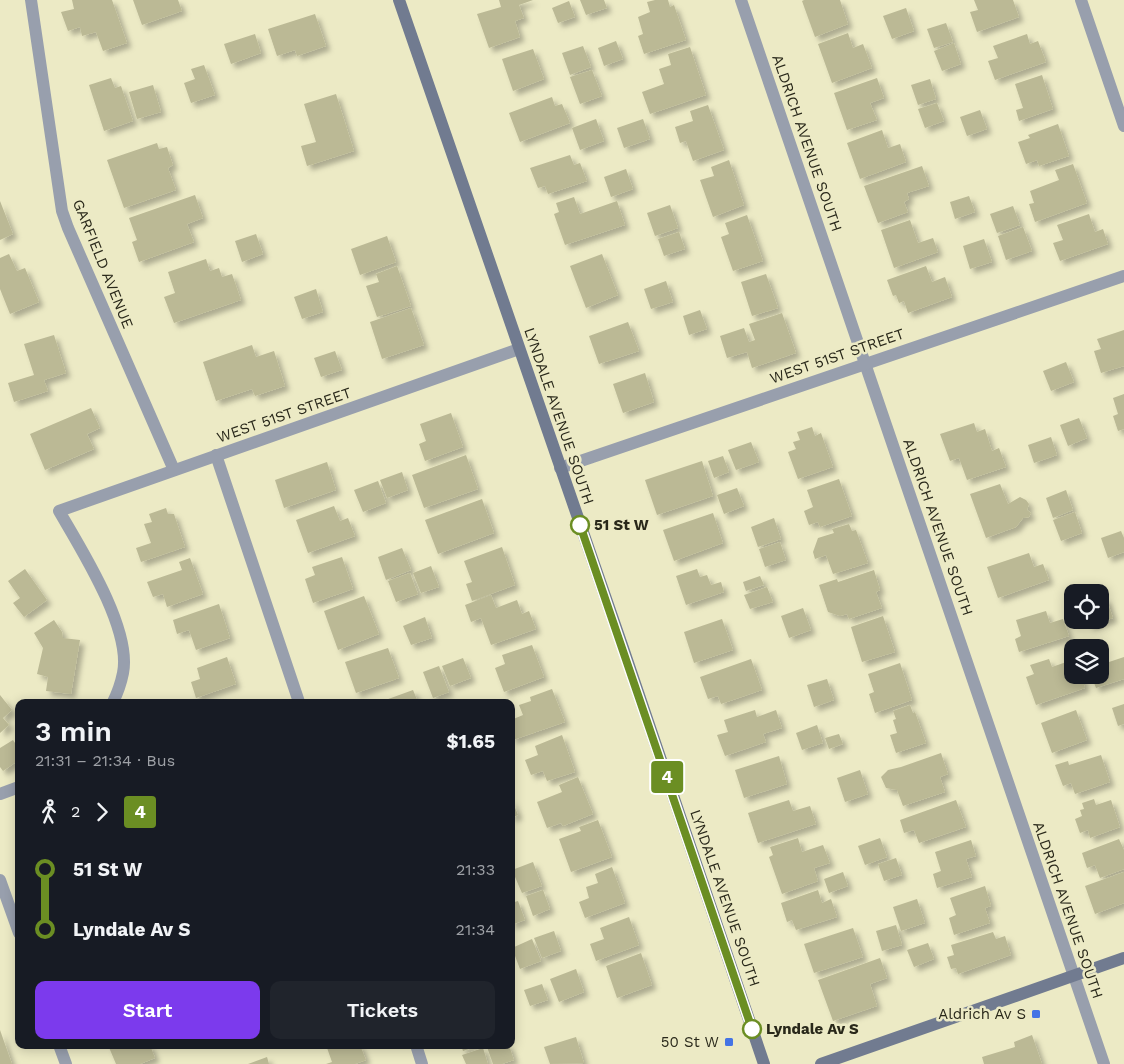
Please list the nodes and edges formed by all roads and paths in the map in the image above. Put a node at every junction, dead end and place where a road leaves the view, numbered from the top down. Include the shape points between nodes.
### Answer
1 (31, 0) edge
2 (741, 0) edge
3 (1080, 0) edge
4 (401, 2) edge
5 (1124, 126) edge
6 (1124, 276) edge
7 (518, 350) junction
8 (865, 364) junction
9 (216, 455) junction
10 (560, 468) junction
11 (174, 470) junction
12 (114, 699) edge
13 (298, 699) edge
14 (15, 788) edge
15 (0, 794) edge
16 (0, 880) edge
17 (15, 922) edge
18 (1124, 958) edge
19 (1073, 975) junction
20 (60, 1049) edge
21 (417, 1049) edge
22 (66, 1064) edge
23 (422, 1064) edge
24 (764, 1064) edge
25 (821, 1064) edge
26 (1104, 1064) edge

1 - 11 street, GARFIELD AVENUE via 62,211
2 - 8 street, ALDRICH AVENUE SOUTH
3 - 5 street
4 - 7 main road, LYNDALE AVENUE SOUTH
6 - 8 street, WEST 51ST STREET
7 - 9 street, WEST 51ST STREET
7 - 10 main road, LYNDALE AVENUE SOUTH
8 - 10 street, WEST 51ST STREET
8 - 19 street, ALDRICH AVENUE SOUTH
9 - 11 street, WEST 51ST STREET
9 - 13 street
10 - 24 main road, LYNDALE AVENUE SOUTH
11 - 12 street, WEST 51ST STREET via 59,511 92,568 117,623 123,672
14 - 15 street
16 - 17 street
18 - 19 main road
19 - 25 main road
19 - 26 street, ALDRICH AVENUE SOUTH
20 - 22 street
21 - 23 street

